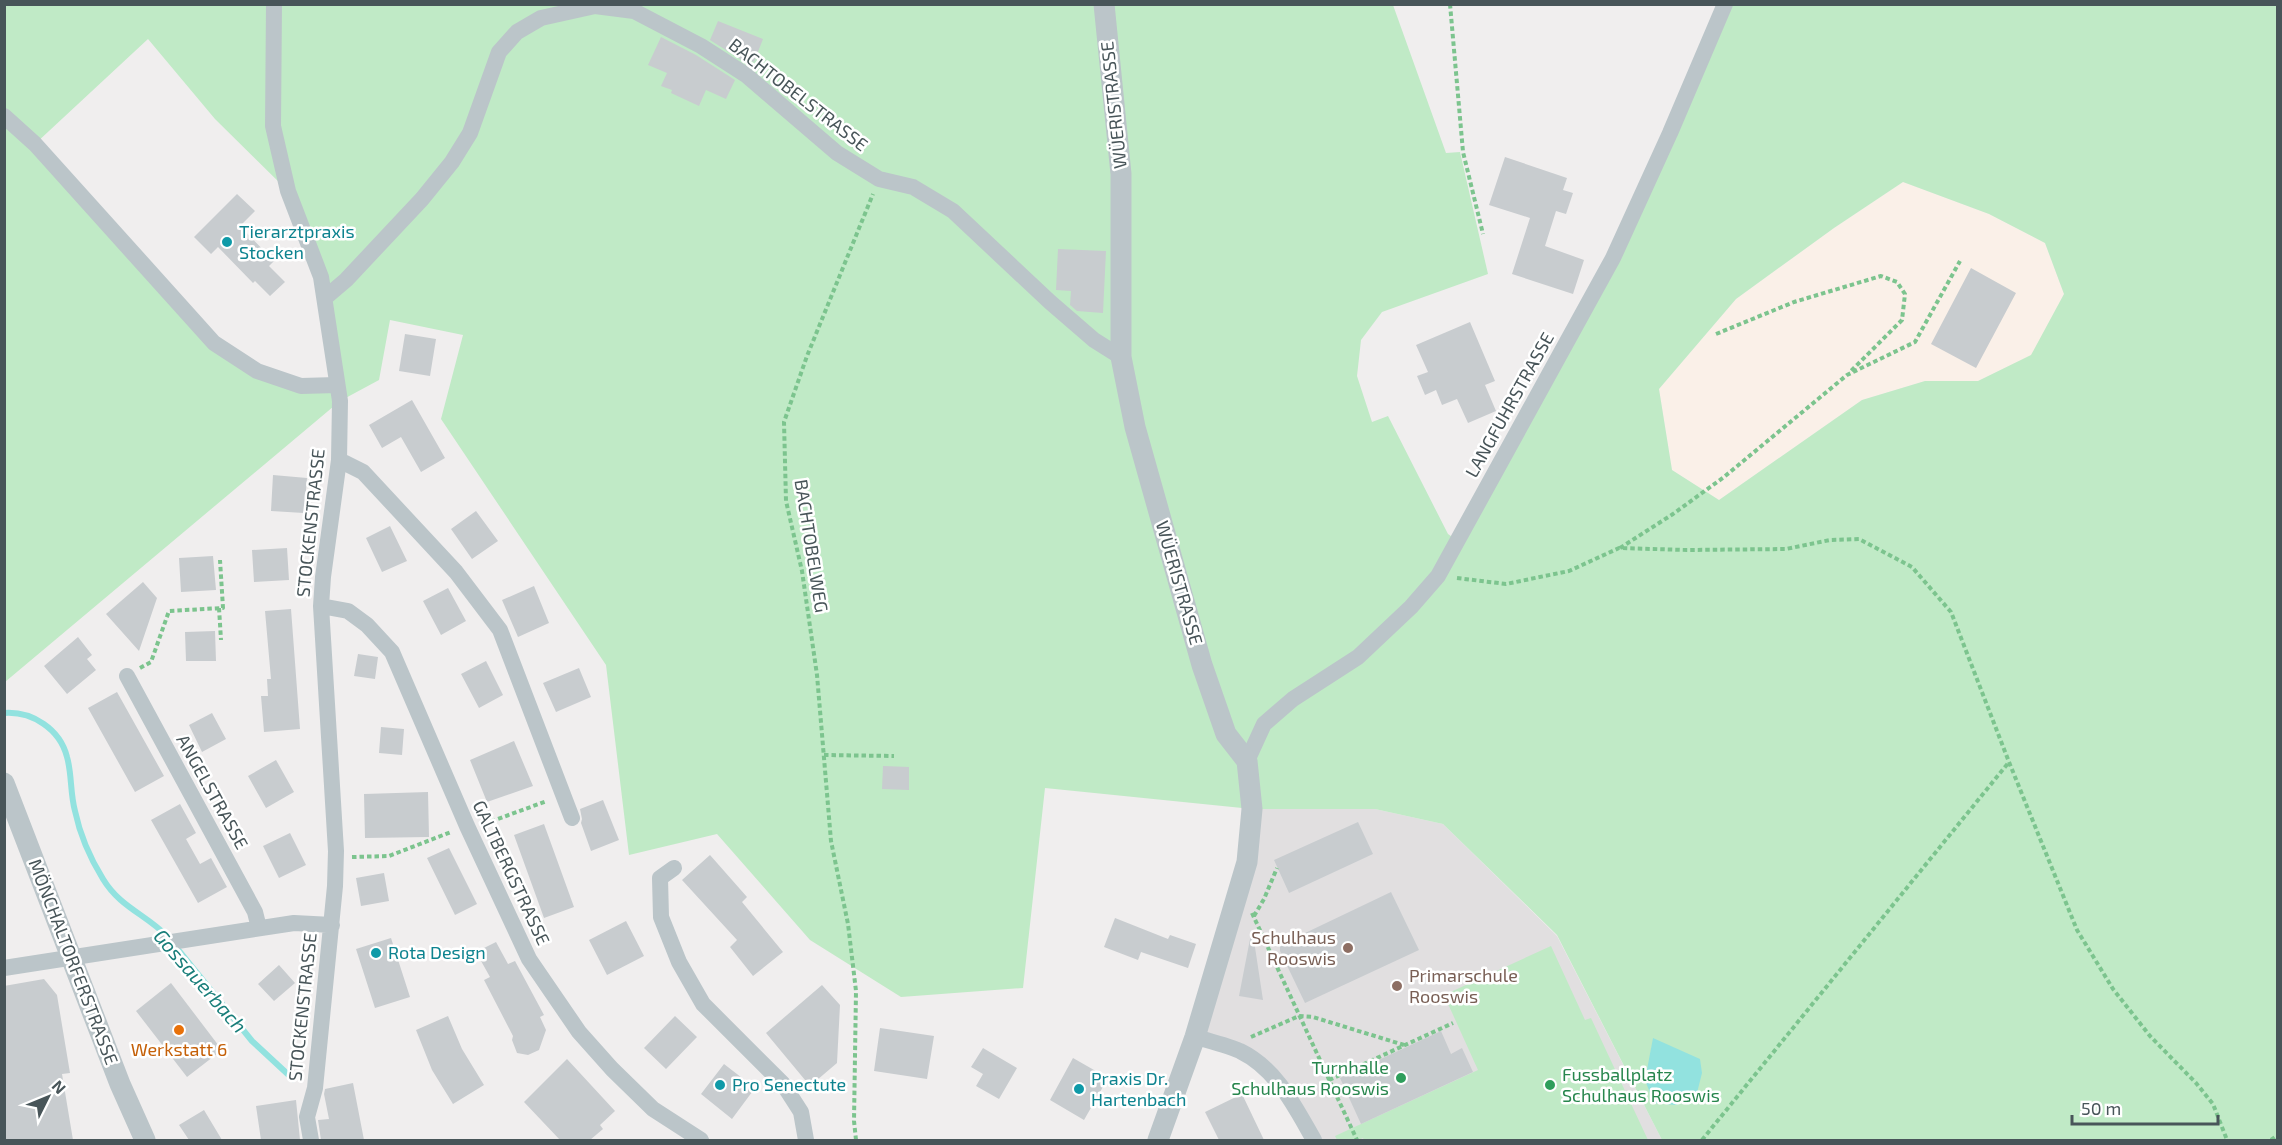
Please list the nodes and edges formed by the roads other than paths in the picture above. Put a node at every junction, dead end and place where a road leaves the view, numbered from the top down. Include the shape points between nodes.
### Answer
1 (274, 4) edge
2 (1104, 4) edge
3 (1725, 4) edge
4 (4, 116) edge
5 (326, 297) junction
6 (1121, 357) junction
7 (337, 385) junction
8 (339, 460) junction
9 (321, 606) junction
10 (127, 676) road end
11 (1247, 761) junction
12 (4, 783) edge
13 (572, 818) dead end
14 (674, 868) dead end
15 (332, 925) junction
16 (259, 928) junction
17 (71, 957) junction
18 (4, 968) edge
19 (1195, 1037) junction
20 (145, 1140) edge
21 (311, 1140) edge
22 (701, 1140) edge
23 (806, 1140) edge
24 (1158, 1140) edge
25 (1314, 1140) edge

1 - 5 street, STOCKENSTRASSE via 273,126 288,191
2 - 6 street, WÜERISTRASSE via 1121,174
3 - 11 street, LANGFUHRSTRASSE via 1613,258 1438,576 1358,657 1293,699 1264,724
4 - 7 street via 35,144 214,343 257,371 301,386
5 - 6 street, BACHTOBELSTRASSE via 362,264 452,162 470,133 499,52 516,32 541,18 594,6 634,11 701,46 746,75 837,153 879,179 913,187 953,211 1050,302 1094,340
5 - 7 street, STOCKENSTRASSE
6 - 11 street, WÜERISTRASSE via 1135,427 1202,665 1226,734
7 - 8 street, STOCKENSTRASSE
8 - 9 street, STOCKENSTRASSE
8 - 13 street via 363,472 456,572 500,630
9 - 15 street, STOCKENSTRASSE via 336,856
9 - 22 street, GALTBERGSTRASSE via 348,611 392,652 529,959 579,1032 653,1109
10 - 16 street, ANGELSTRASSE via 255,912
11 - 19 street via 1252,809 1245,903
12 - 17 street, MÖNCHALTORFERSTRASSE
14 - 23 street via 660,878 661,917 679,962 703,1004 783,1084 801,1112
15 - 16 street via 294,923
15 - 21 street, STOCKENSTRASSE via 315,1088 308,1118
16 - 17 street
17 - 18 street
17 - 20 street, MÖNCHALTORFERSTRASSE
19 - 24 street
19 - 25 street via 1250,1057 1276,1080

